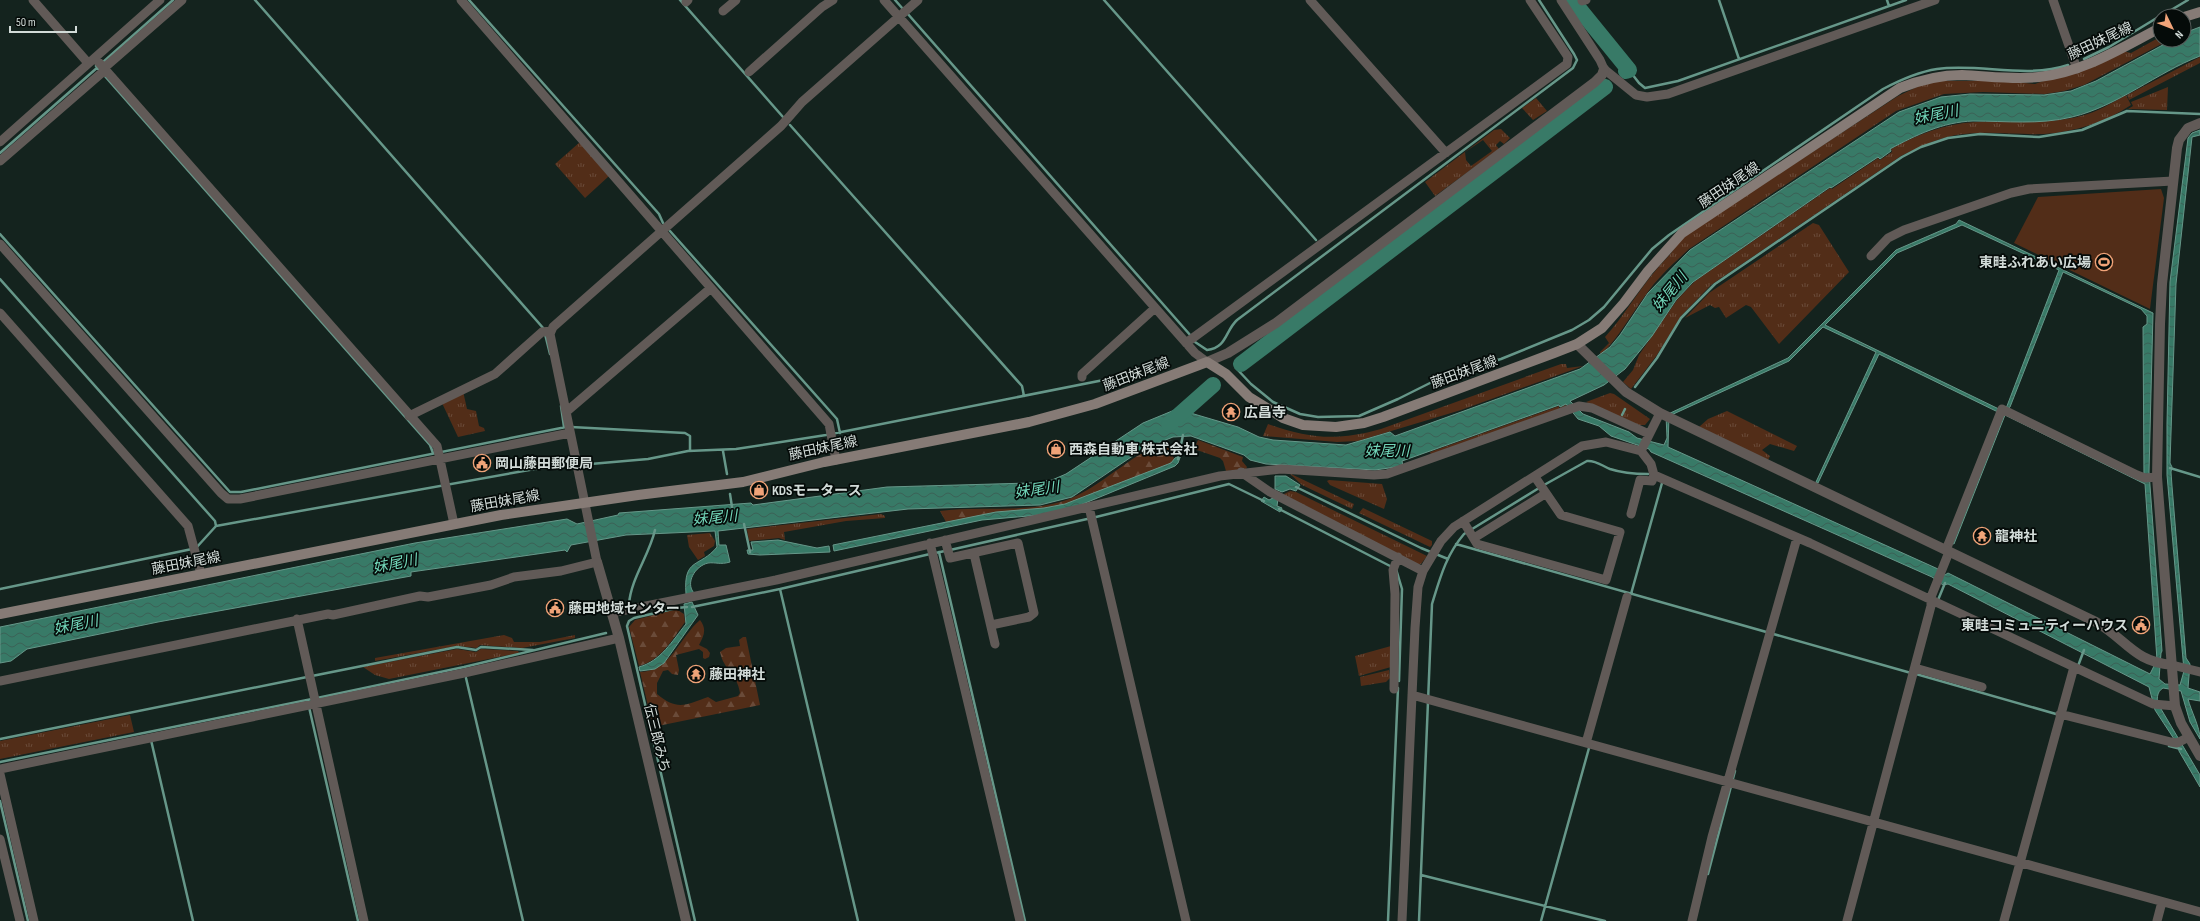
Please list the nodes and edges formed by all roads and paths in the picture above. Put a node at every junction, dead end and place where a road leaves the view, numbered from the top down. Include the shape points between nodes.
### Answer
1 (33, 0) edge
2 (160, 0) edge
3 (182, 0) edge
4 (461, 0) edge
5 (736, 0) edge
6 (834, 0) edge
7 (884, 0) edge
8 (918, 0) edge
9 (1310, 0) edge
10 (1530, 0) edge
11 (1560, 0) edge
12 (1935, 0) edge
13 (2053, 0) edge
14 (723, 11) dead end
15 (903, 14) junction
16 (2152, 32) edge
17 (100, 67) junction
18 (1604, 69) junction
19 (2077, 69) junction
20 (749, 72) dead end
21 (2200, 123) edge
22 (0, 142) edge
23 (1448, 152) junction
24 (0, 161) edge
25 (2173, 181) junction
26 (661, 231) junction
27 (0, 244) edge
28 (1871, 256) dead end
29 (711, 288) junction
30 (1156, 308) junction
31 (0, 313) edge
32 (547, 331) junction
33 (1186, 344) junction
34 (1577, 344) junction
35 (1207, 362) junction
36 (1082, 377) dead end
37 (566, 412) junction
38 (1660, 413) junction
39 (409, 416) junction
40 (569, 429) junction
41 (1644, 443) junction
42 (439, 454) junction
43 (836, 460) junction
44 (1241, 472) junction
45 (1654, 475) junction
46 (2151, 478) junction
47 (1537, 480) junction
48 (1545, 493) junction
49 (585, 502) junction
50 (1091, 514) junction
51 (1631, 514) dead end
52 (454, 524) junction
53 (1465, 524) junction
54 (1473, 537) junction
55 (1796, 538) junction
56 (947, 547) junction
57 (932, 550) junction
58 (1948, 551) junction
59 (974, 554) junction
60 (597, 562) junction
61 (1395, 564) junction
62 (1423, 571) junction
63 (201, 574) junction
64 (1627, 597) dead end
65 (1934, 603) junction
66 (611, 613) junction
67 (0, 614) edge
68 (297, 619) junction
69 (991, 626) junction
70 (619, 638) junction
71 (995, 644) dead end
72 (2172, 665) junction
73 (2076, 668) junction
74 (1916, 671) junction
75 (2200, 672) edge
76 (0, 681) edge
77 (1982, 687) dead end
78 (1394, 688) dead end
79 (1412, 695) junction
80 (312, 702) junction
81 (2175, 706) junction
82 (2063, 714) junction
83 (2188, 737) junction
84 (1586, 743) junction
85 (2200, 756) edge
86 (0, 769) edge
87 (0, 774) edge
88 (1731, 783) junction
89 (1875, 824) junction
90 (0, 840) edge
91 (2022, 864) junction
92 (2162, 902) junction
93 (2200, 912) edge
94 (20, 921) edge
95 (34, 921) edge
96 (364, 921) edge
97 (686, 921) edge
98 (1020, 921) edge
99 (1186, 921) edge
100 (1402, 921) edge
101 (1692, 921) edge
102 (1847, 921) edge
103 (2004, 921) edge
104 (2157, 921) edge

1 - 17 street
2 - 17 street
3 - 17 street
4 - 26 street
5 - 14 street
6 - 20 street via 822,7
7 - 15 street
8 - 15 street
9 - 23 street
10 - 23 street via 1569,61
11 - 18 street
12 - 18 street via 1658,96 1636,95
13 - 19 street
15 - 26 street
15 - 30 street
16 - 19 main road, 藤田妹尾線 via 2102,59
17 - 22 street
17 - 24 street via 98,74
17 - 39 street
18 - 35 street via 1595,82 1276,323 1228,353
19 - 34 main road, 藤田妹尾線 via 2037,77 1947,76 1915,82 1900,88 1682,233 1609,321
21 - 25 street via 2188,128 2179,140
23 - 33 street
25 - 28 street via 2029,189 2011,193 1904,230 1888,238
25 - 46 street via 2160,324
26 - 29 street
26 - 32 street
27 - 42 street via 228,499
29 - 37 street
29 - 43 street via 829,424
30 - 33 street
30 - 36 street via 1082,374
31 - 63 street via 188,526
32 - 37 street via 550,334
32 - 39 street via 495,374
33 - 35 street
34 - 35 main road, 藤田妹尾線 via 1383,417 1336,427 1303,425 1283,418 1249,397 1226,374
34 - 38 street via 1616,384
35 - 43 main road, 藤田妹尾線 via 1069,412
37 - 40 street
38 - 41 street
38 - 58 street
39 - 42 street
40 - 42 street
40 - 49 street
41 - 44 street via 1592,408 1579,406 1387,474 1281,470
41 - 45 street
41 - 47 street via 1590,443 1569,454
42 - 52 street
43 - 49 main road, 藤田妹尾線 via 742,482
44 - 50 street via 1165,488
44 - 61 street via 1260,487
45 - 51 street via 1652,480 1640,480
45 - 55 street
46 - 58 street via 2004,411
46 - 72 street
47 - 48 street
47 - 53 street
48 - 54 street
48 - 54 street via 1561,515 1620,532 1606,580 1477,544
49 - 52 main road, 藤田妹尾線
49 - 60 street
50 - 56 street
50 - 99 street
52 - 63 main road, 藤田妹尾線
53 - 54 street
53 - 62 street via 1447,534
55 - 65 street
55 - 88 street
56 - 57 street
56 - 59 street via 950,558
57 - 66 street
57 - 98 street
58 - 65 street via 1931,597
58 - 72 street via 2096,622 2142,658 2156,664
59 - 69 street
59 - 69 street via 1018,543 1034,613 1029,617
60 - 66 street, 伝三郎みち
60 - 68 street via 428,597 420,596 333,615
61 - 62 street
61 - 78 street
62 - 79 street via 1418,588
63 - 67 main road, 藤田妹尾線
64 - 84 street
65 - 73 street
65 - 74 street
66 - 70 street, 伝三郎みち
68 - 76 street via 173,647 91,661
68 - 80 street
69 - 71 street
70 - 80 street
70 - 97 street, 伝三郎みち
72 - 75 street
72 - 81 street
73 - 81 street via 2157,705
73 - 82 street
74 - 77 street
74 - 89 street
79 - 84 street
79 - 100 street
80 - 86 street
80 - 96 street
81 - 83 street
82 - 83 street via 2171,742 2177,743
82 - 91 street
83 - 85 street
84 - 88 street
87 - 95 street
88 - 89 street
88 - 101 street via 1712,837
89 - 91 street
89 - 102 street
90 - 94 street
91 - 92 street
91 - 103 street
92 - 93 street
92 - 104 street

